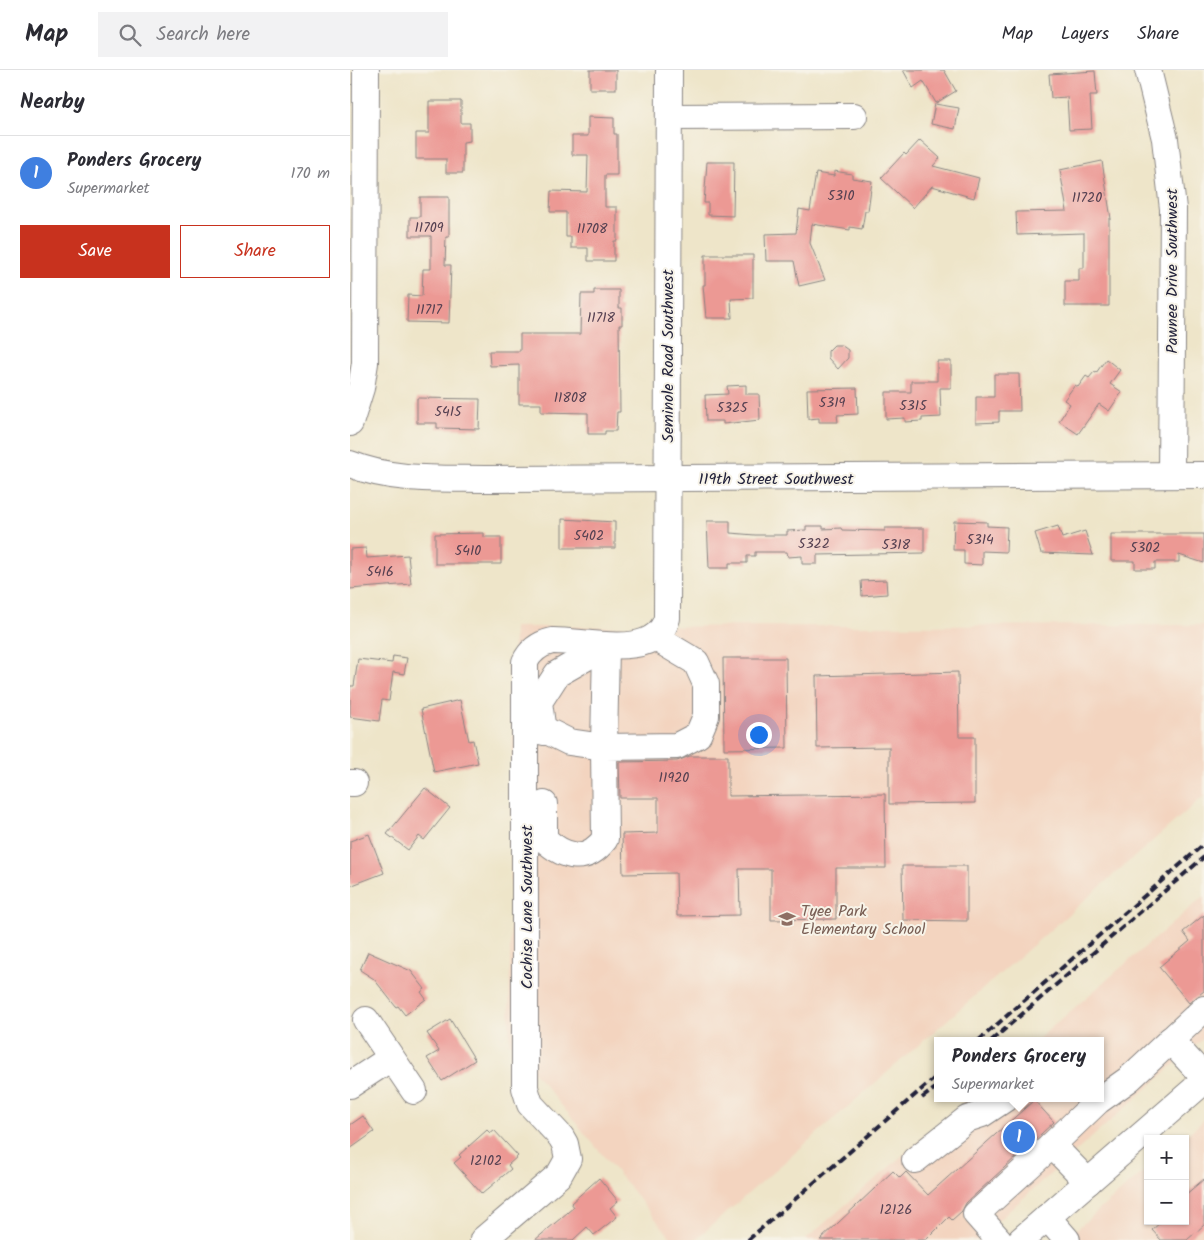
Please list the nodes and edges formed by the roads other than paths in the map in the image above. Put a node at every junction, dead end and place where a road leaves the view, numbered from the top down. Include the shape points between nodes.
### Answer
1 (366, 70) edge
2 (669, 70) edge
3 (1148, 70) edge
4 (854, 116) dead end
5 (669, 117) junction
6 (350, 423) edge
7 (350, 464) edge
8 (1171, 474) junction
9 (1204, 475) edge
10 (667, 478) junction
11 (654, 637) junction
12 (606, 646) junction
13 (543, 729) junction
14 (604, 747) junction
15 (1204, 1008) edge
16 (366, 1020) dead end
17 (1170, 1040) junction
18 (391, 1058) junction
19 (1204, 1079) edge
20 (350, 1085) edge
21 (414, 1091) dead end
22 (1104, 1095) edge
23 (1000, 1102) edge
24 (1095, 1102) edge
25 (1052, 1145) junction
26 (915, 1160) dead end
27 (1088, 1182) junction
28 (1047, 1217) junction
29 (483, 1240) edge
30 (999, 1240) edge
31 (1021, 1240) edge
32 (1067, 1240) edge

1 - 6 street via 365,363
2 - 5 street, Seminole Road Southwest
3 - 8 street, Pawnee Drive Southwest via 1165,139 1173,209
4 - 5 street
5 - 10 street, Seminole Road Southwest
7 - 10 street, 119th Street Southwest via 371,472 398,476
8 - 9 street, 119th Street Southwest
8 - 10 street, 119th Street Southwest
10 - 11 street, Seminole Road Southwest via 667,618 665,626
11 - 12 street, Cochise Lane Southwest via 628,645
11 - 14 street via 696,662 706,684 706,716 698,735 677,746
12 - 13 street via 557,674 539,702
12 - 14 street
12 - 29 street, Cochise Lane Southwest via 544,643 528,656 524,669 524,1088 530,1104 561,1137 568,1159 559,1175
13 - 14 street via 570,742
13 - 14 street via 544,839 558,852 580,856 596,850 605,839
15 - 17 street
16 - 18 street
17 - 19 street
17 - 22 street via 1129,1079
18 - 20 street
18 - 21 street
19 - 27 street
23 - 26 street via 967,1119
24 - 25 street
25 - 27 street
25 - 30 street via 976,1214
27 - 28 street
28 - 31 street
28 - 32 street

